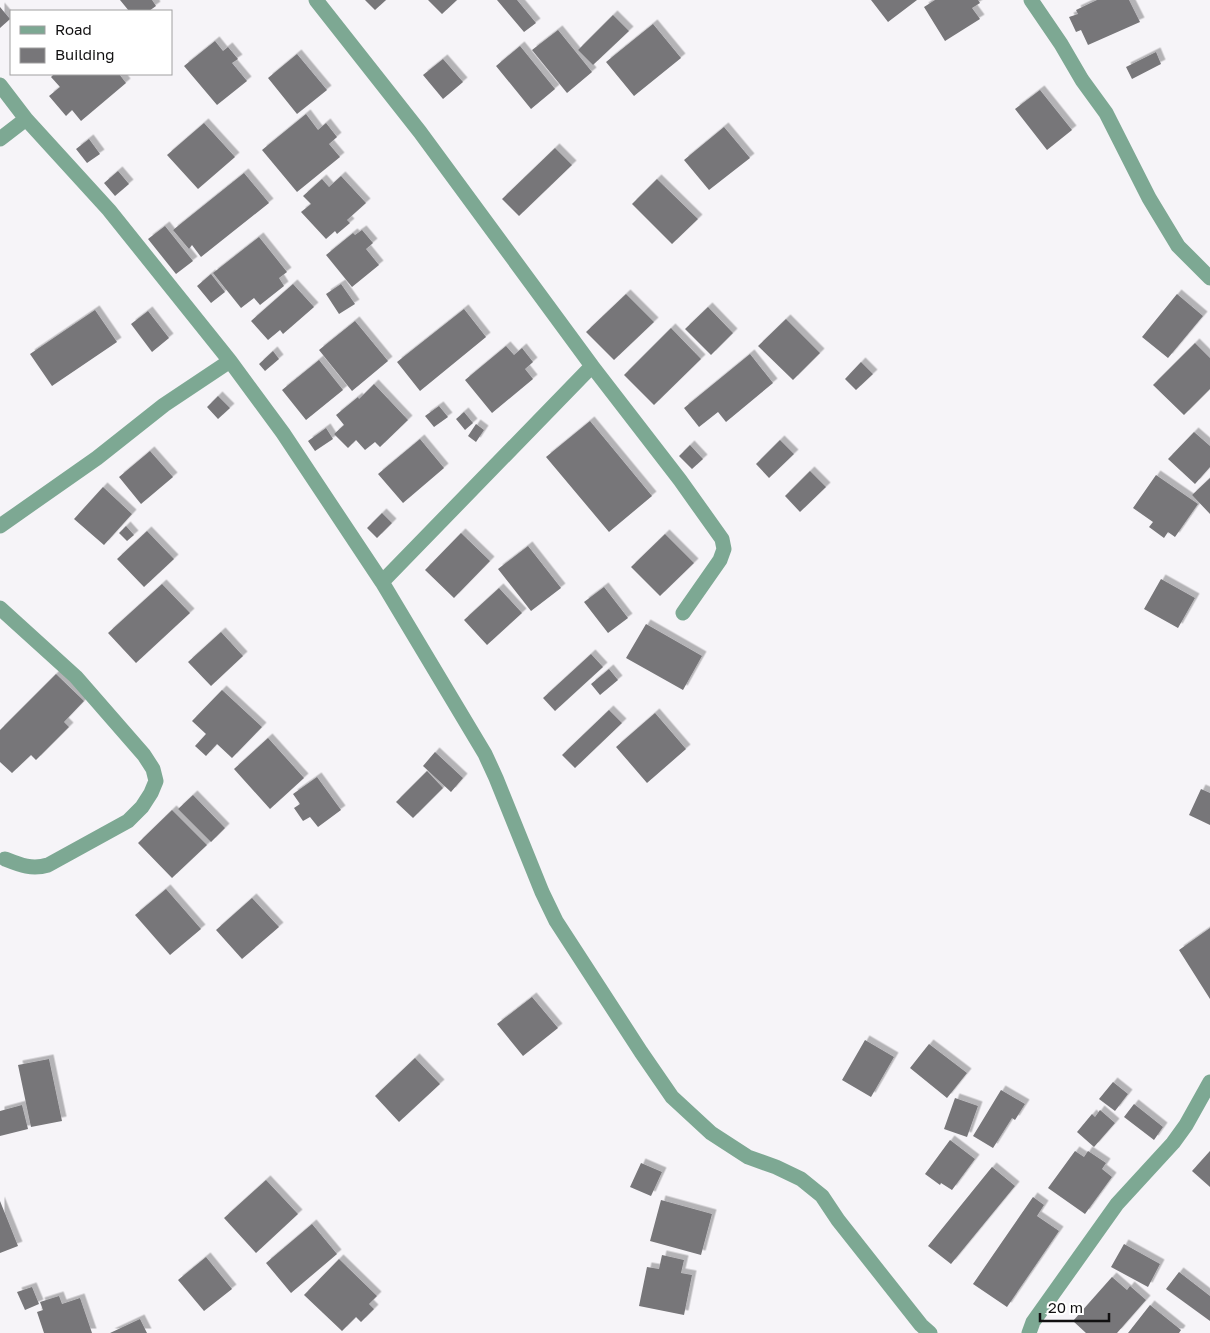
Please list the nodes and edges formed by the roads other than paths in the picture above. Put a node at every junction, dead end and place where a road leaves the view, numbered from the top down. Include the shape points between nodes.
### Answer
1 (316, 0) edge
2 (1031, 0) edge
3 (0, 85) edge
4 (26, 119) junction
5 (0, 139) edge
6 (1210, 278) edge
7 (230, 361) junction
8 (592, 366) junction
9 (0, 526) edge
10 (382, 582) junction
11 (0, 608) edge
12 (683, 613) dead end
13 (5, 859) dead end
14 (1210, 1082) edge
15 (930, 1333) edge
16 (1030, 1333) edge

1 - 8 street via 420,132
2 - 6 street via 1106,113 1149,198 1178,246
3 - 4 street
4 - 5 street
4 - 7 street via 109,210
7 - 9 street via 164,405 97,458
7 - 10 street via 283,432
8 - 10 street
8 - 12 street via 722,539 724,549 720,560
10 - 15 street via 485,754 556,921 672,1097 711,1133 748,1157 801,1179 822,1196
11 - 13 street via 76,678 144,755 156,781 142,807 128,821 48,865 28,868
14 - 16 street via 1186,1125 1117,1204 1033,1322

